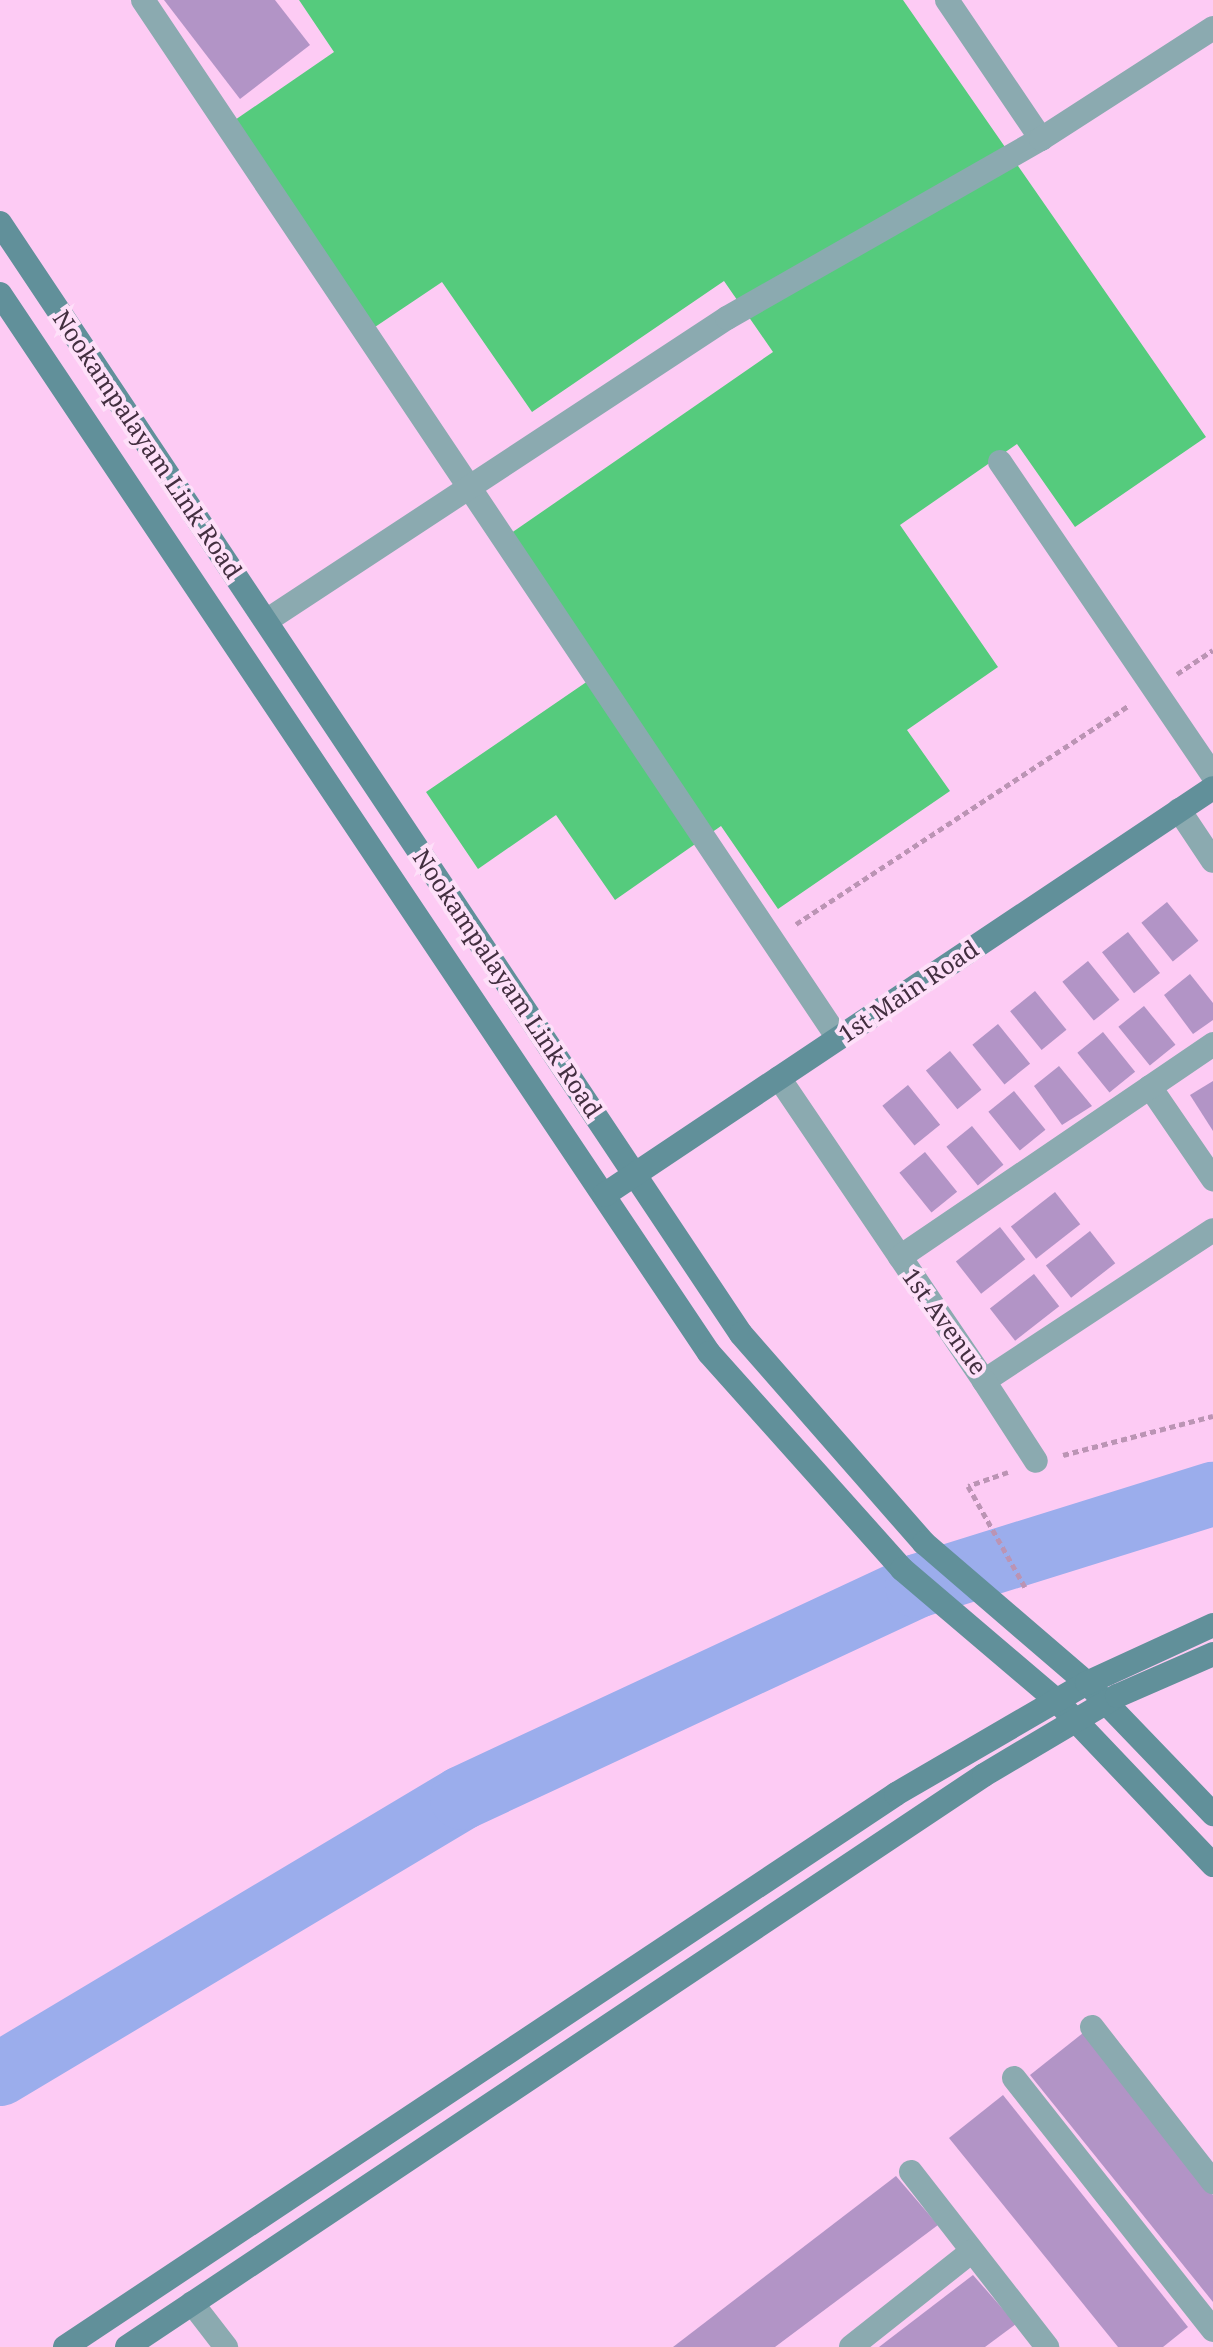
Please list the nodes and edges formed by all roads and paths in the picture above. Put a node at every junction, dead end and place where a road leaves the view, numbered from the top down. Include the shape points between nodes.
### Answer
1 (143, 0) edge
2 (947, 0) edge
3 (1213, 28) edge
4 (1041, 139) junction
5 (0, 223) edge
6 (0, 294) edge
7 (1000, 462) dead end
8 (473, 491) junction
9 (266, 621) junction
10 (1213, 650) edge
11 (1154, 689) junction
12 (1213, 776) edge
13 (1213, 788) edge
14 (1179, 810) junction
15 (1213, 861) edge
16 (771, 940) junction
17 (838, 1038) junction
18 (1213, 1044) edge
19 (779, 1078) junction
20 (1150, 1087) junction
21 (636, 1174) junction
22 (1213, 1179) edge
23 (604, 1195) junction
24 (1213, 1230) edge
25 (900, 1257) junction
26 (984, 1381) junction
27 (1213, 1416) edge
28 (1036, 1461) junction
29 (1033, 1599) dead end
30 (1213, 1625) edge
31 (1213, 1654) edge
32 (1087, 1683) junction
33 (1056, 1700) junction
34 (1105, 1703) junction
35 (1073, 1720) junction
36 (1213, 1814) edge
37 (1213, 1865) edge
38 (1092, 2027) dead end
39 (1014, 2078) dead end
40 (911, 2172) dead end
41 (1213, 2182) edge
42 (972, 2251) junction
43 (192, 2303) junction
44 (1213, 2330) edge
45 (65, 2347) edge
46 (127, 2347) edge
47 (226, 2347) edge
48 (851, 2347) edge
49 (1047, 2347) edge

1 - 8 street
2 - 4 street
3 - 4 street
4 - 8 street via 727,318
5 - 9 street, Nookampalayam Link Road
6 - 23 street, Nookampalayam Link Road
7 - 11 street
8 - 9 street
8 - 16 street
9 - 21 street, Nookampalayam Link Road
10 - 11 path
11 - 12 street
11 - 16 path
13 - 14 street, 1st Main Road
14 - 15 street
14 - 17 street, 1st Main Road
16 - 17 street
17 - 19 street, 1st Main Road
18 - 20 street
19 - 21 street, 1st Main Road
19 - 25 street, 1st Avenue
20 - 22 street
20 - 25 street
21 - 23 street, 1st Main Road
21 - 32 street, Nookampalayam Link Road via 741,1334 873,1489 1001,1614
23 - 33 street, Nookampalayam Link Road via 709,1353 843,1506 969,1631
24 - 26 street, 1st Avenue
25 - 26 street, 1st Avenue
26 - 28 street
27 - 28 path
28 - 29 path via 968,1486
30 - 32 street
31 - 34 street
32 - 33 street
32 - 34 street, Nookampalayam Link Road
33 - 35 street, Nookampalayam Link Road
33 - 45 street via 763,1879
34 - 35 street
34 - 36 street, Nookampalayam Link Road
35 - 37 street, Nookampalayam Link Road
35 - 43 street
38 - 41 street
39 - 44 street
40 - 42 street
42 - 48 street
42 - 49 street
43 - 46 street
43 - 47 street

